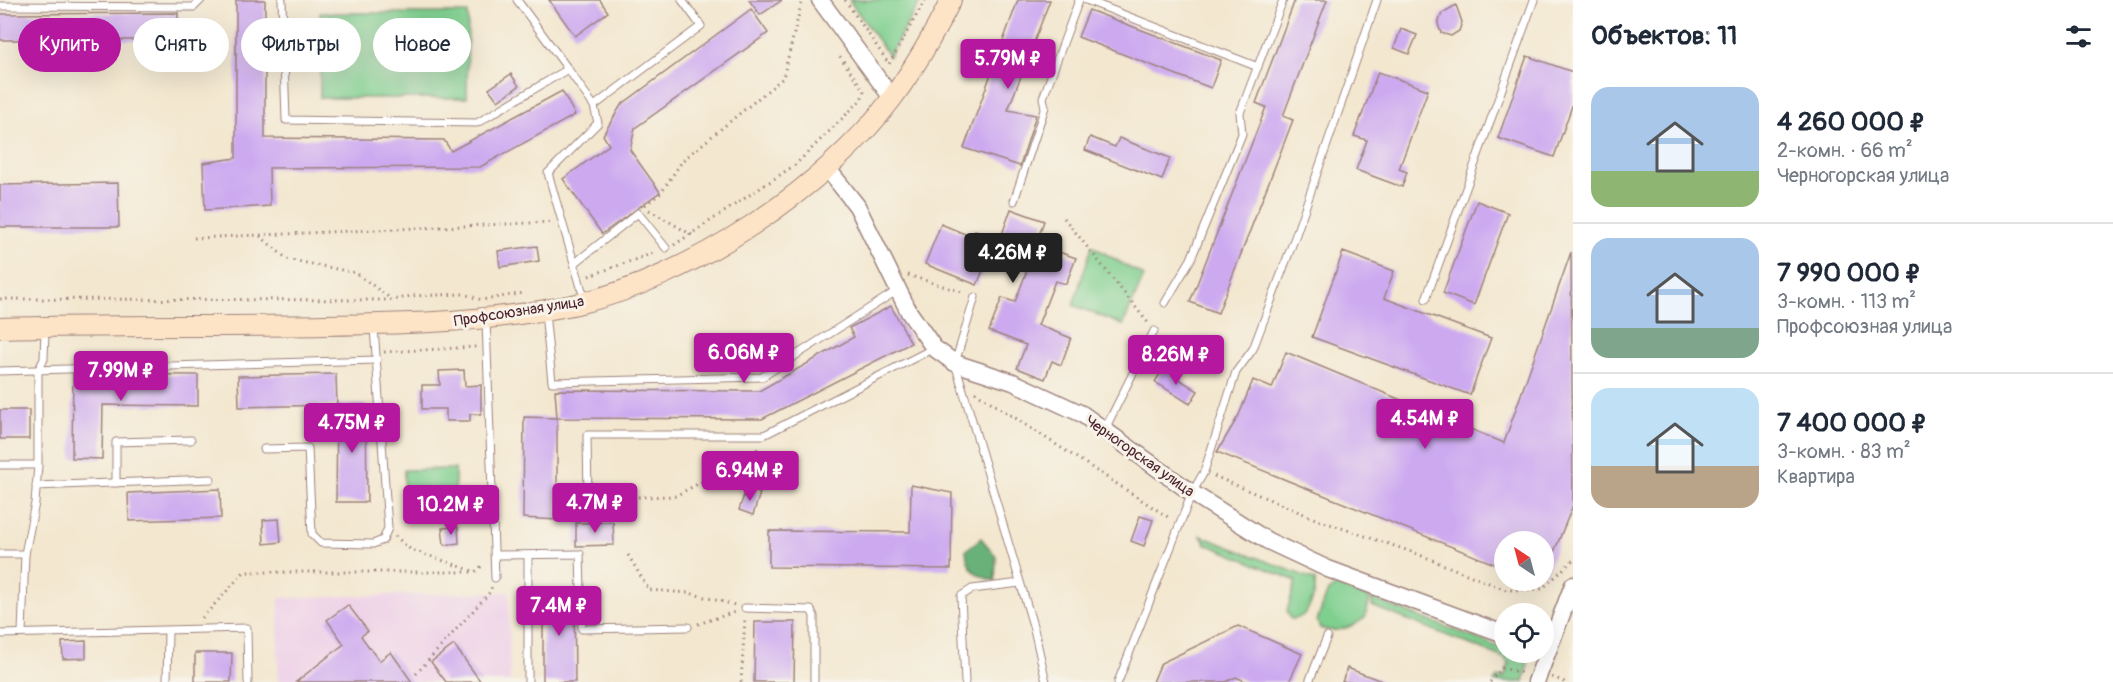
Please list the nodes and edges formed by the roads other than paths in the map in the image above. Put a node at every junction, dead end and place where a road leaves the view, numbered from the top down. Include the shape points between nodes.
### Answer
1 (201, 0) edge
2 (282, 0) edge
3 (517, 0) edge
4 (682, 0) edge
5 (820, 0) edge
6 (951, 0) edge
7 (1079, 0) edge
8 (1086, 0) edge
9 (1283, 0) edge
10 (1377, 0) edge
11 (1534, 0) edge
12 (0, 6) edge
13 (1258, 67) junction
14 (568, 69) junction
15 (892, 98) junction
16 (594, 106) junction
17 (827, 168) junction
18 (1014, 201) dead end
19 (666, 248) road end
20 (574, 263) junction
21 (898, 290) junction
22 (975, 297) road end
23 (1426, 299) dead end
24 (585, 301) junction
25 (1165, 303) dead end
26 (545, 310) junction
27 (486, 318) junction
28 (374, 324) junction
29 (45, 327) junction
30 (0, 328) edge
31 (1154, 331) road end
32 (934, 348) junction
33 (377, 360) junction
34 (956, 363) junction
35 (0, 371) edge
36 (38, 371) junction
37 (1105, 429) junction
38 (191, 440) dead end
39 (264, 449) dead end
40 (0, 465) edge
41 (38, 465) junction
42 (211, 479) dead end
43 (116, 483) junction
44 (36, 486) junction
45 (1192, 494) junction
46 (629, 497) road end
47 (0, 554) edge
48 (25, 554) junction
49 (495, 555) junction
50 (528, 555) junction
51 (495, 579) road end
52 (1020, 583) junction
53 (1573, 585) edge
54 (745, 608) road end
55 (688, 627) road end
56 (1554, 628) edge
57 (1494, 630) edge
58 (168, 631) junction
59 (22, 633) junction
60 (0, 634) edge
61 (1327, 637) dead end
62 (167, 682) edge
63 (248, 682) edge
64 (528, 682) edge
65 (814, 682) edge
66 (965, 682) edge
67 (1046, 682) edge
68 (1118, 682) edge
69 (1309, 682) edge

1 - 12 lane via 194,7
2 - 14 lane via 286,120 477,123
3 - 14 lane
4 - 16 lane via 701,26
5 - 15 street
6 - 15 main road, Профсоюзная улица
7 - 18 lane via 1043,98 1045,107
8 - 13 lane
9 - 13 lane
10 - 45 lane via 1287,259 1252,349 1236,372 1204,472
11 - 23 lane
13 - 25 lane via 1240,112 1242,134 1191,259
14 - 16 lane
15 - 17 main road, Профсоюзная улица
16 - 20 lane via 598,123 549,173
17 - 21 street, Черногорская улица via 857,206
17 - 24 main road, Профсоюзная улица via 735,235 687,263
19 - 20 lane via 638,213
20 - 24 lane
21 - 26 lane via 762,377 552,382
21 - 32 street, Черногорская улица
22 - 34 lane
24 - 26 main road, Профсоюзная улица
26 - 27 main road, Профсоюзная улица
27 - 28 main road, Профсоюзная улица via 434,324
27 - 49 lane
28 - 29 main road, Профсоюзная улица
28 - 33 lane
29 - 30 main road, Профсоюзная улица
29 - 36 lane via 44,359
31 - 37 lane
32 - 34 street, Черногорская улица
32 - 46 lane via 764,435 587,435 588,498
33 - 36 lane
33 - 39 lane via 387,528 384,540 373,544 321,543 312,534 308,448
34 - 37 street, Черногорская улица via 1013,382
34 - 52 lane
35 - 36 lane
36 - 41 lane
37 - 45 street, Черногорская улица
38 - 43 lane via 116,442
40 - 41 lane
41 - 44 lane
42 - 43 lane
43 - 44 lane
44 - 48 lane
45 - 57 street, Черногорская улица via 1268,541 1328,569
45 - 68 lane
47 - 48 lane
48 - 59 lane
49 - 50 lane
49 - 51 lane
50 - 55 lane via 580,554 582,629
50 - 64 lane
52 - 66 lane via 972,589 961,596
52 - 67 lane
53 - 56 street
54 - 65 lane via 813,612
58 - 59 lane
58 - 62 lane
58 - 63 lane via 247,628
59 - 60 lane
61 - 69 lane

